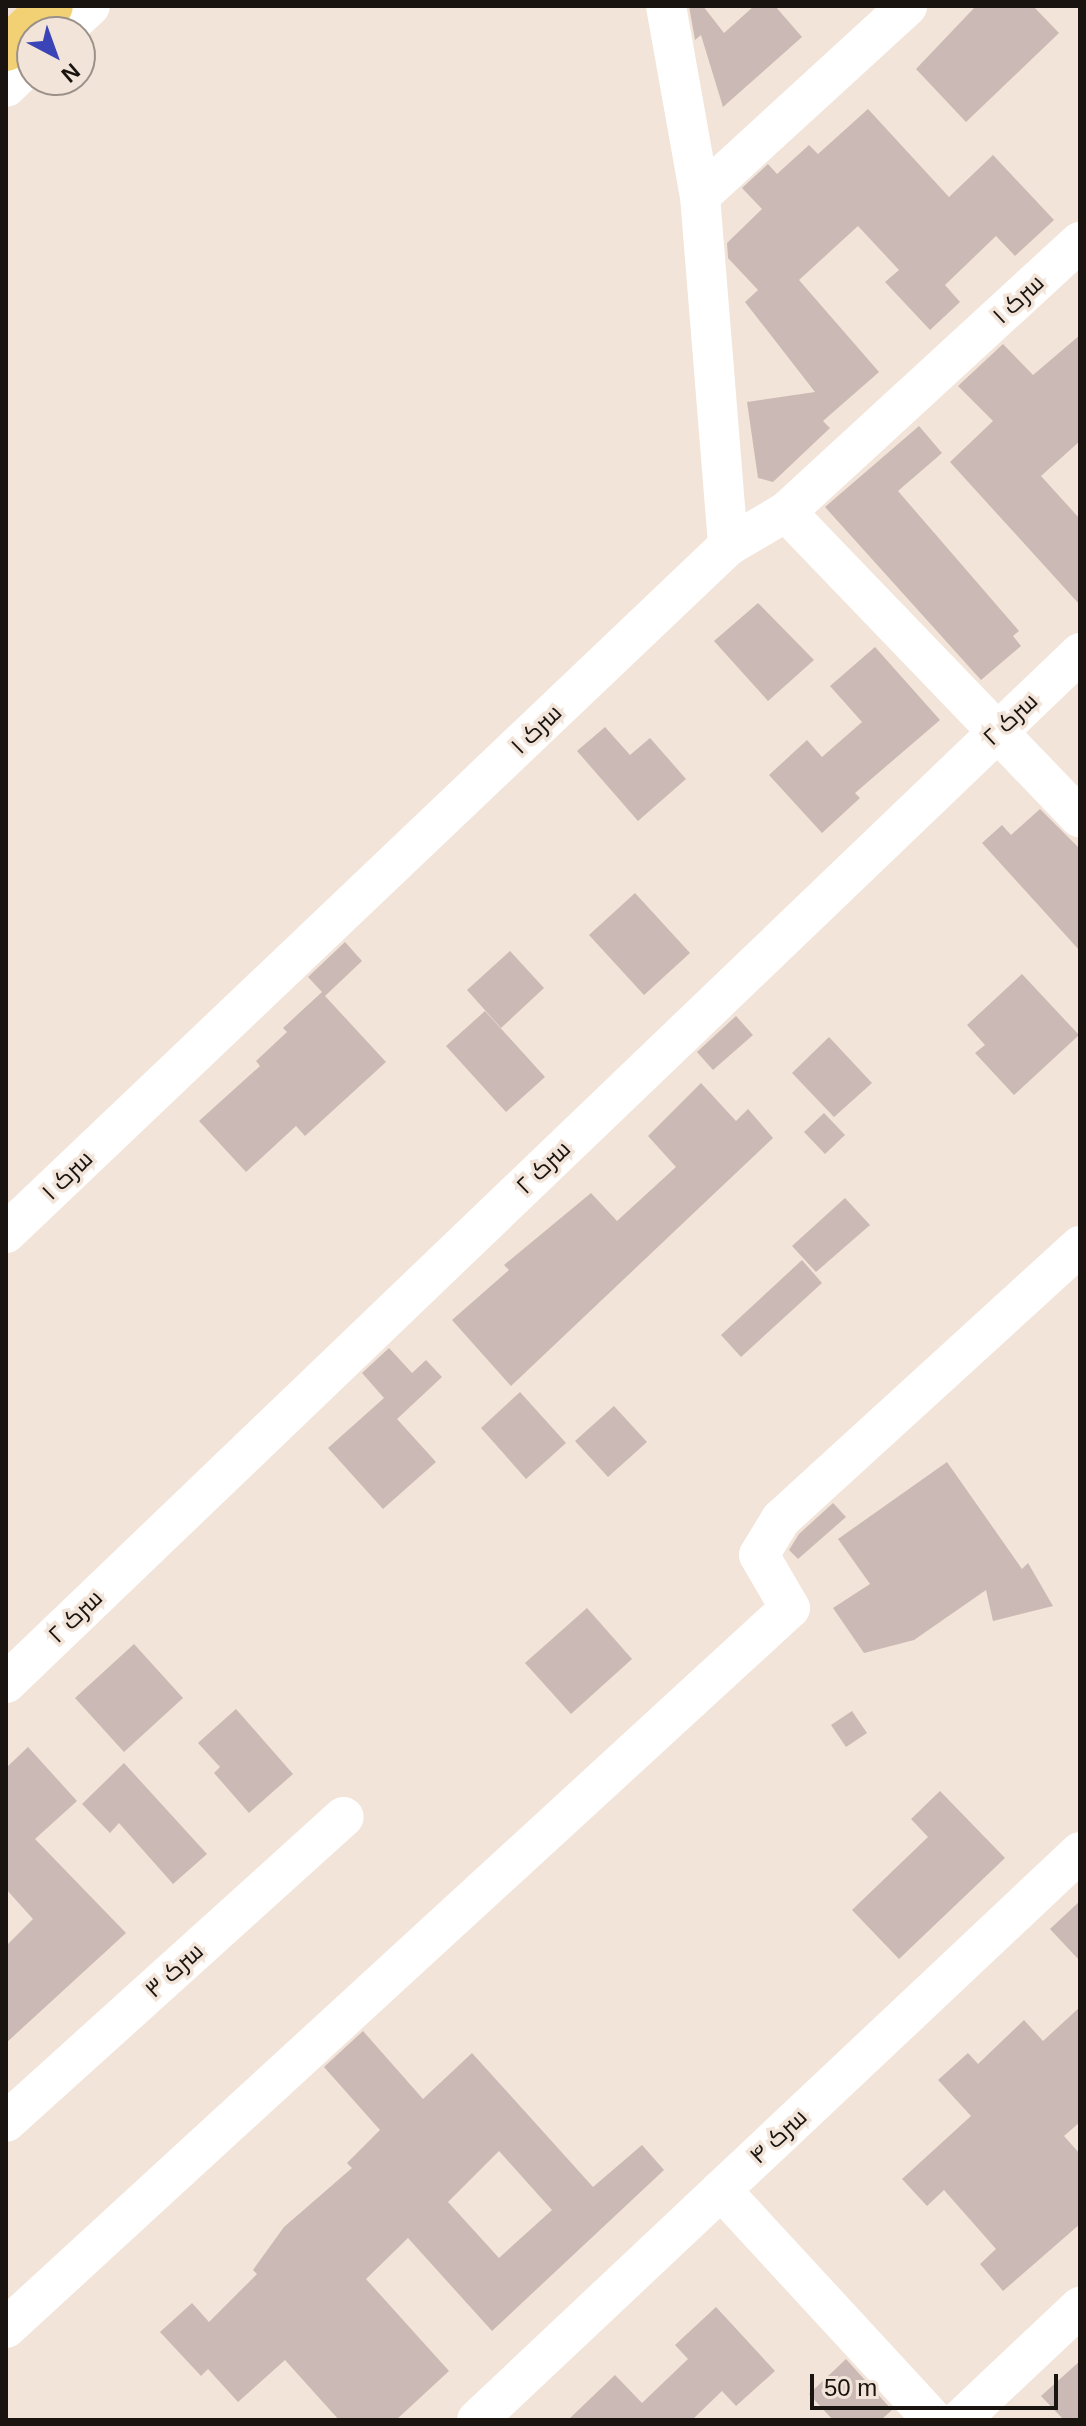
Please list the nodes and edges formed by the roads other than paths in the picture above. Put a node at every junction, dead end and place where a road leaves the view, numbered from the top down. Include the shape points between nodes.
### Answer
1 (51, 6) edge
2 (666, 6) edge
3 (907, 6) edge
4 (6, 49) edge
5 (700, 196) junction
6 (1080, 242) edge
7 (786, 512) junction
8 (728, 546) junction
9 (1080, 653) edge
10 (997, 731) junction
11 (1080, 818) edge
12 (6, 1233) edge
13 (1080, 1246) edge
14 (6, 1683) edge
15 (343, 1817) dead end
16 (1080, 1852) edge
17 (6, 2122) edge
18 (721, 2190) junction
19 (1080, 2307) edge
20 (6, 2328) edge
21 (477, 2420) edge
22 (933, 2420) edge
23 (960, 2420) edge

1 - 4 highway
2 - 5 street
3 - 5 street
5 - 8 street
6 - 7 street, سرک ۱
7 - 8 street, سرک ۱
7 - 10 street
8 - 12 street, سرک ۱
9 - 10 street, سرک ۲
10 - 11 street
10 - 14 street, سرک ۲
13 - 20 street via 781,1519 759,1555 790,1608
15 - 17 street, سرک ۳
16 - 18 street, سرک ۴
18 - 21 street, سرک ۴
18 - 22 street
19 - 23 street

